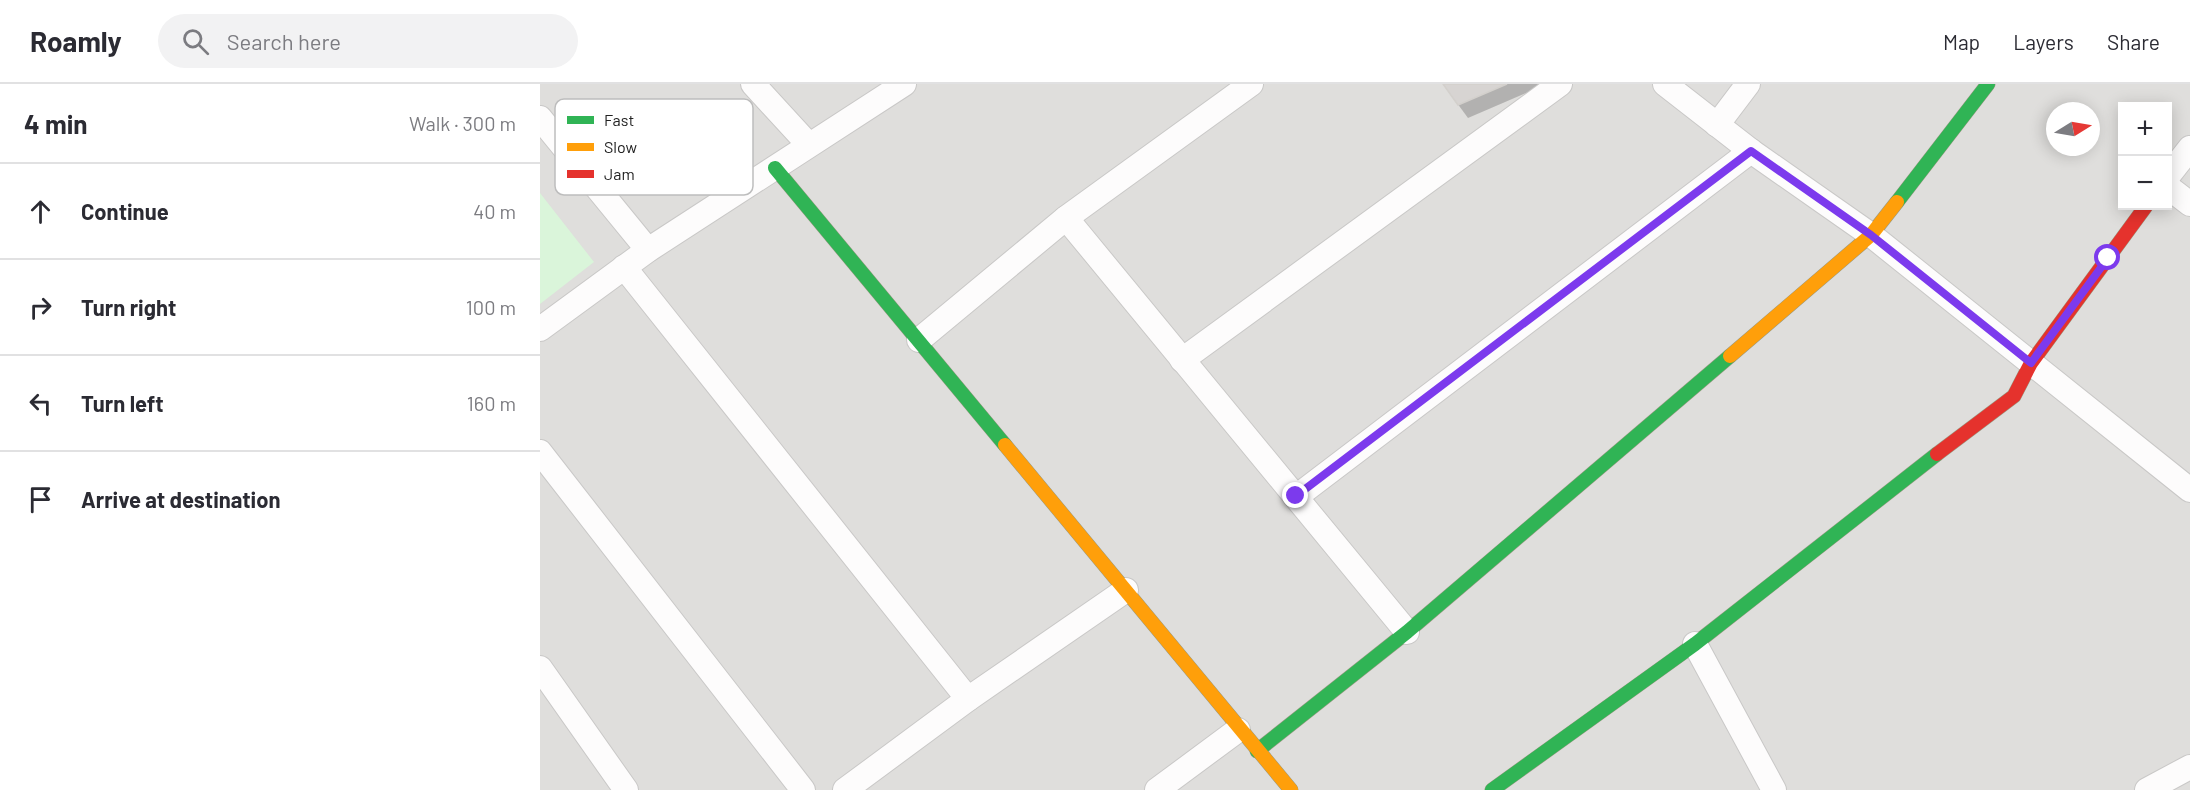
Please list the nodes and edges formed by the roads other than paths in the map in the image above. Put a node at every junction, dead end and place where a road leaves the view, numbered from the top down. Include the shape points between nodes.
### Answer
1 (753, 84) edge
2 (904, 84) edge
3 (1251, 84) edge
4 (1560, 84) edge
5 (1665, 84) edge
6 (1748, 84) edge
7 (1988, 84) edge
8 (540, 118) edge
9 (1717, 125) junction
10 (555, 136) edge
11 (809, 145) junction
12 (2190, 148) edge
13 (1751, 151) junction
14 (775, 168) junction
15 (2172, 172) edge
16 (753, 182) edge
17 (2172, 190) edge
18 (603, 195) edge
19 (733, 195) edge
20 (2190, 204) edge
21 (2143, 210) edge
22 (1066, 218) junction
23 (1871, 235) junction
24 (648, 250) junction
25 (624, 267) junction
26 (540, 329) edge
27 (919, 340) junction
28 (1182, 360) junction
29 (2031, 363) junction
30 (540, 452) edge
31 (2190, 490) edge
32 (1296, 496) junction
33 (1126, 590) junction
34 (1407, 632) junction
35 (1695, 644) junction
36 (540, 668) edge
37 (968, 699) junction
38 (1238, 730) junction
39 (1257, 751) junction
40 (2190, 767) edge
41 (626, 790) edge
42 (803, 790) edge
43 (845, 790) edge
44 (1157, 790) edge
45 (1291, 790) edge
46 (1492, 790) edge
47 (1774, 790) edge
48 (2147, 790) edge

1 - 11 street
2 - 11 street
3 - 22 street
4 - 28 street
5 - 9 street
6 - 9 street
7 - 23 street
8 - 10 street
9 - 13 street
11 - 14 street
12 - 15 street
13 - 23 street
13 - 32 street
14 - 16 street
14 - 27 street
17 - 20 street
18 - 24 street
19 - 24 street
21 - 29 street
22 - 27 street
22 - 28 street
23 - 29 street
23 - 34 street
24 - 25 street
25 - 26 street
25 - 37 street
27 - 33 street
28 - 32 street
29 - 31 street
29 - 35 street via 2014,396
30 - 42 street
32 - 34 street
33 - 37 street
33 - 38 street
34 - 39 street
35 - 46 street
35 - 47 street
36 - 41 street
37 - 43 street
38 - 39 street
38 - 44 street
39 - 45 street
40 - 48 street

